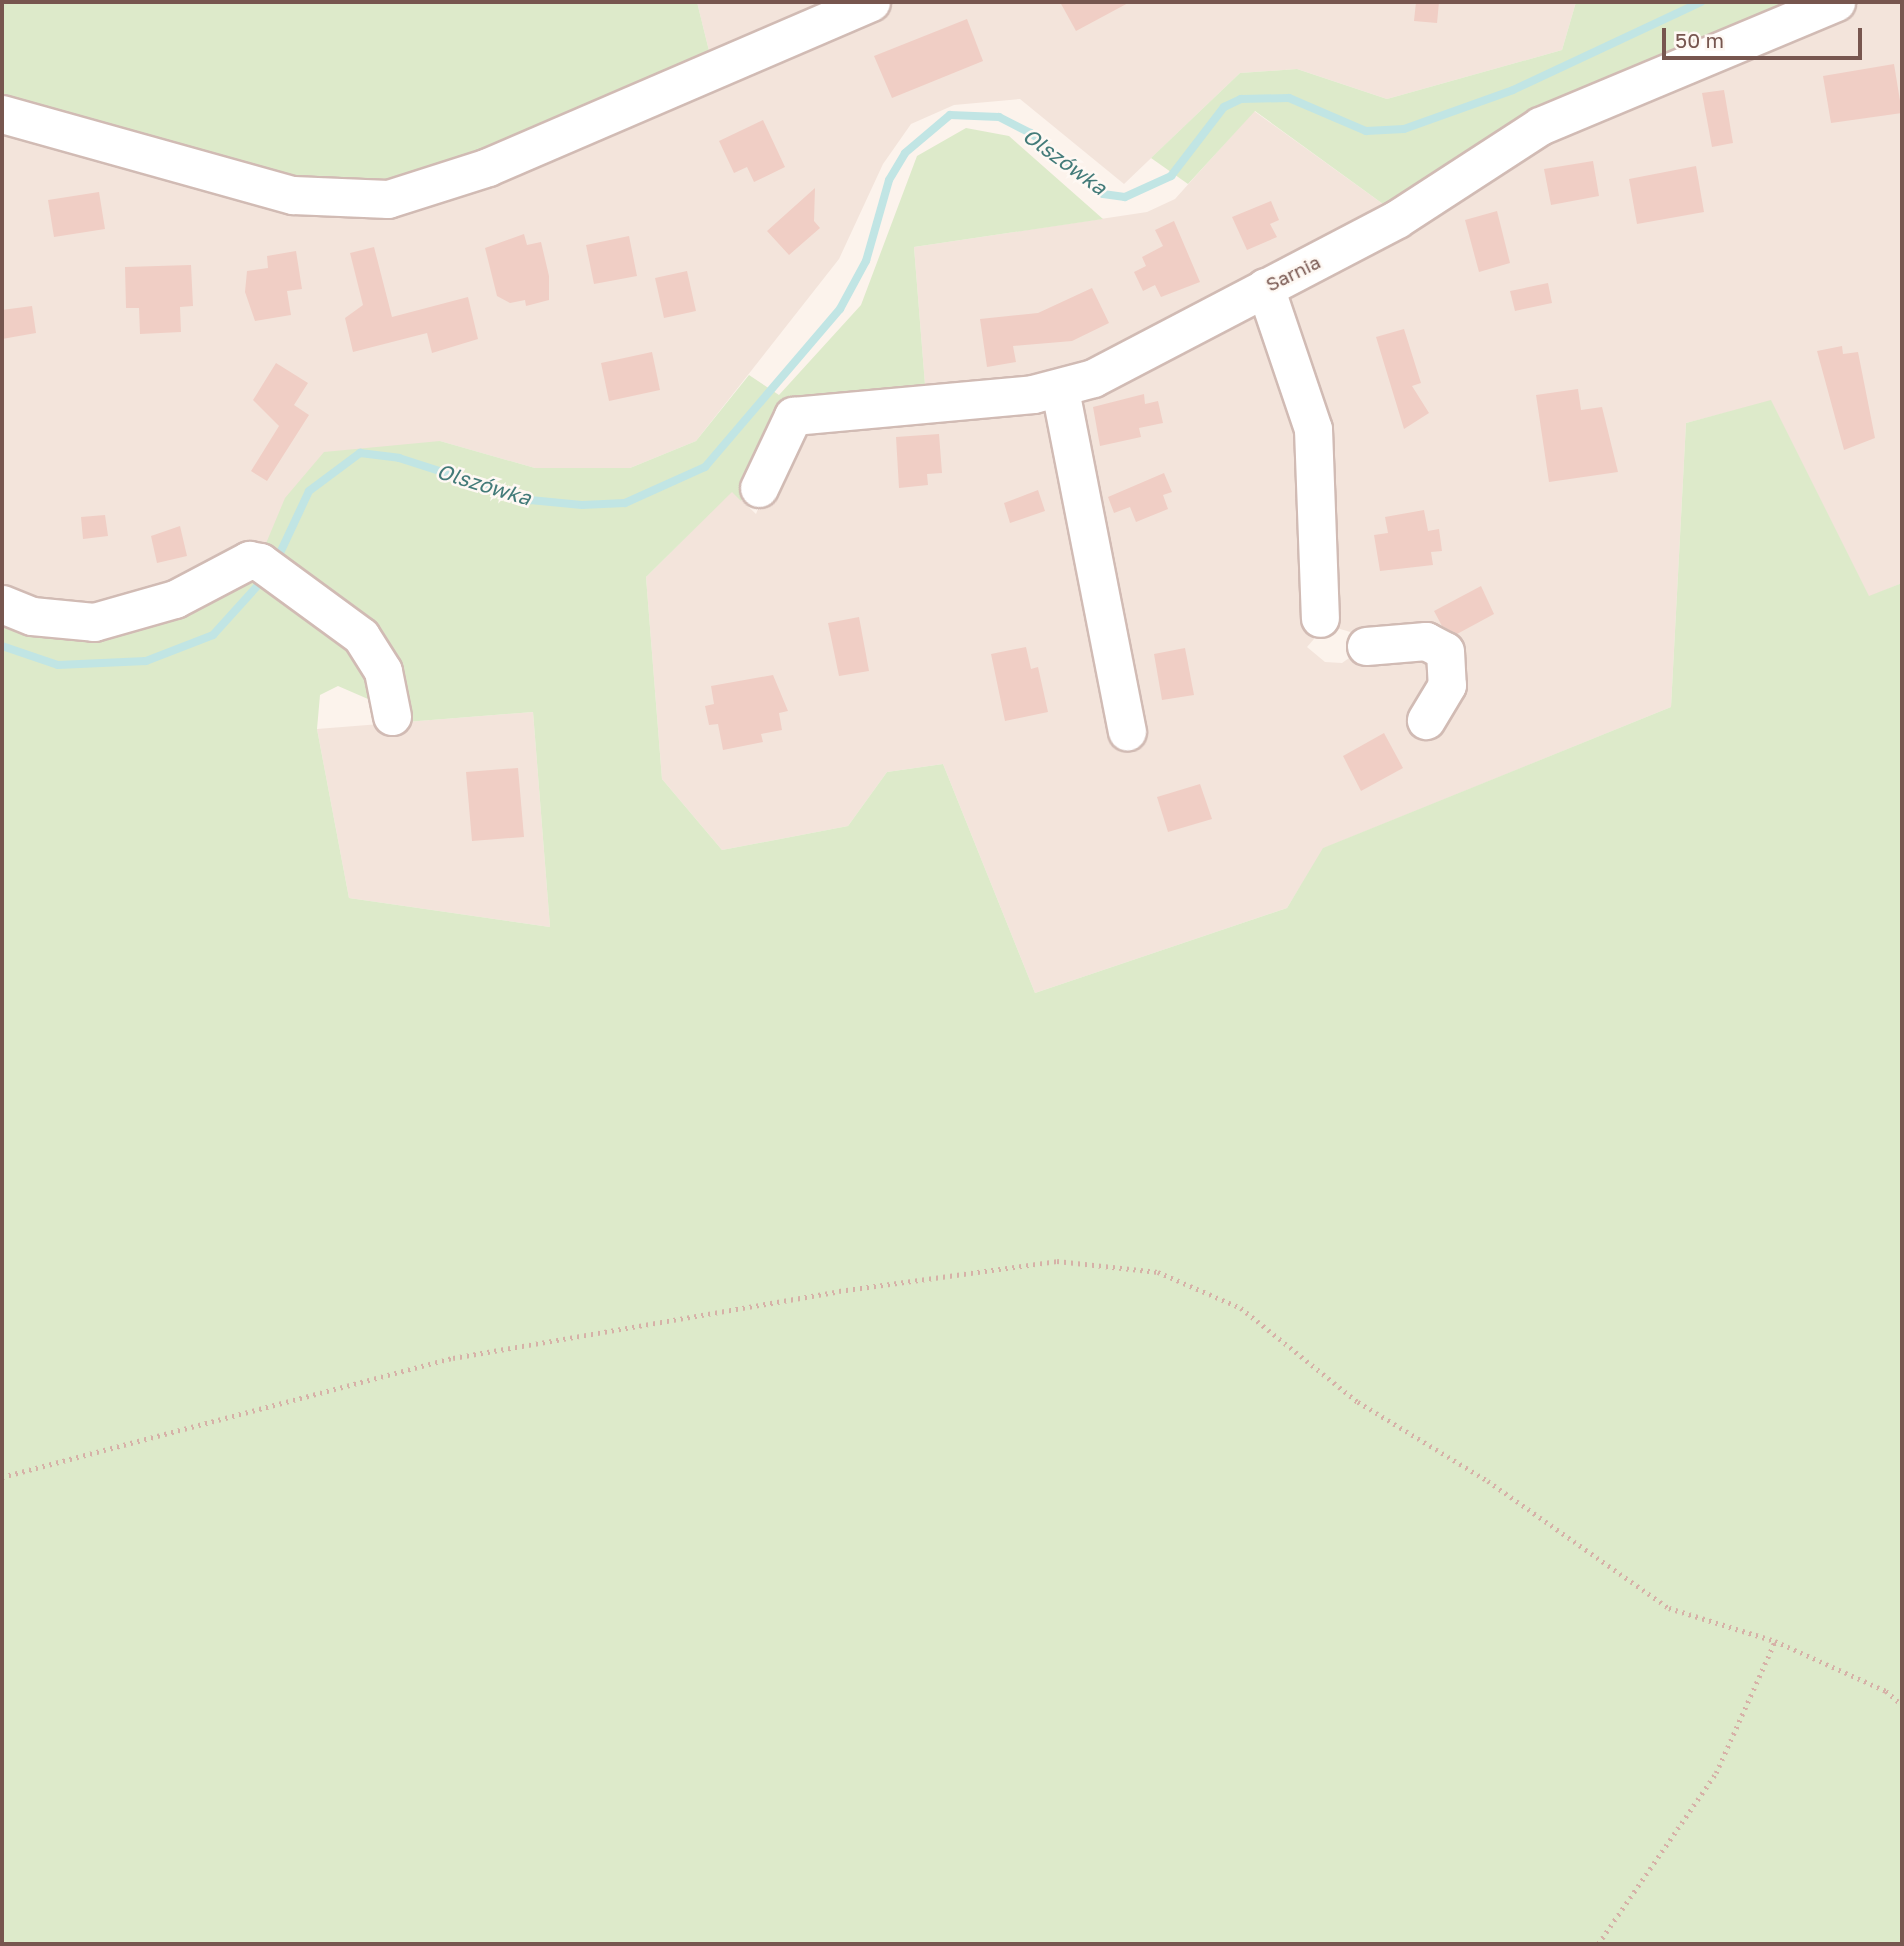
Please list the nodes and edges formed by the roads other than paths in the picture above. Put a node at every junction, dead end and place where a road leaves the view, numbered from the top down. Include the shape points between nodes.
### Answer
1 (871, 2) edge
2 (1836, 2) edge
3 (2, 114) edge
4 (1265, 287) junction
5 (1060, 390) junction
6 (759, 488) dead end
7 (2, 604) edge
8 (1320, 618) dead end
9 (1366, 646) dead end
10 (392, 716) dead end
11 (1426, 720) dead end
12 (1127, 730) dead end

1 - 3 street via 488,167 388,199 293,195
2 - 4 street, Sarnia via 1575,108 1397,219
4 - 5 street, Sarnia
4 - 8 street via 1313,429
5 - 6 street, Sarnia via 793,416
5 - 12 street
7 - 10 street via 32,616 94,622 175,599 249,560 260,562 361,636 383,671
9 - 11 street via 1426,641 1445,651 1447,685

